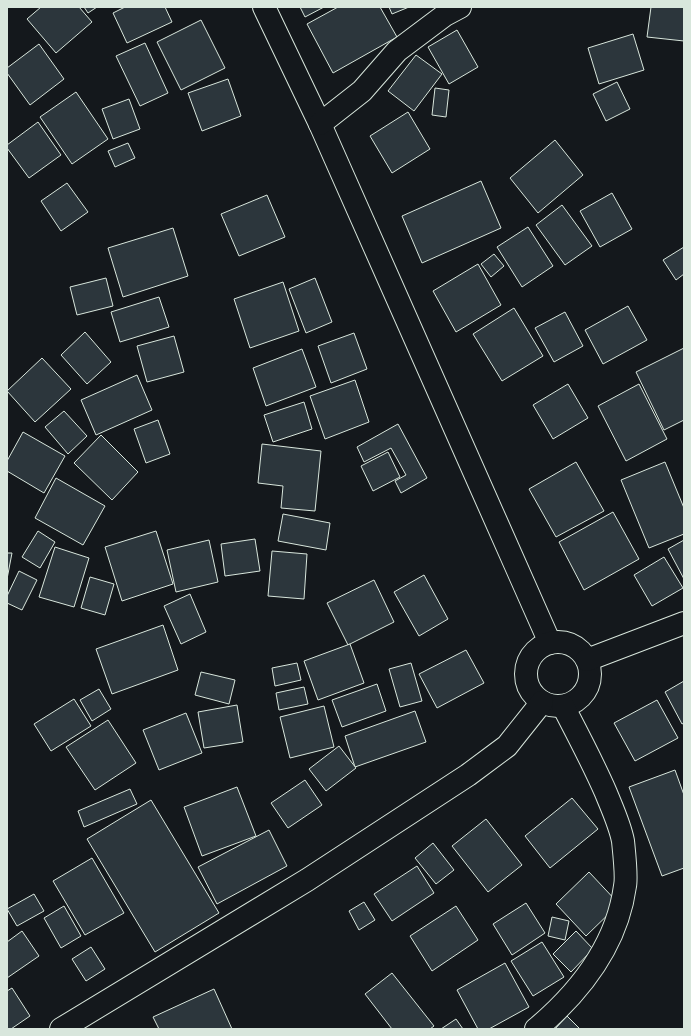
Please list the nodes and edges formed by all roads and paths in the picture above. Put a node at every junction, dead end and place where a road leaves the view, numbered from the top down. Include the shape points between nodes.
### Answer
1 (264, 7) edge
2 (460, 7) edge
3 (320, 124) junction
4 (684, 623) edge
5 (550, 643) junction
6 (587, 660) junction
7 (542, 702) junction
8 (563, 706) junction
9 (61, 1029) edge
10 (536, 1029) edge

1 - 3 street
2 - 3 street via 445,15 397,51 362,91
3 - 5 street
4 - 6 street
5 - 6 street via 561,641 571,644
5 - 7 street via 540,647 527,664 528,686
6 - 8 street via 590,679 586,689 581,697
7 - 8 street via 552,706
7 - 9 street via 507,746 468,775 307,880
8 - 10 street via 615,813 623,841 626,885 617,925 600,958 578,987

